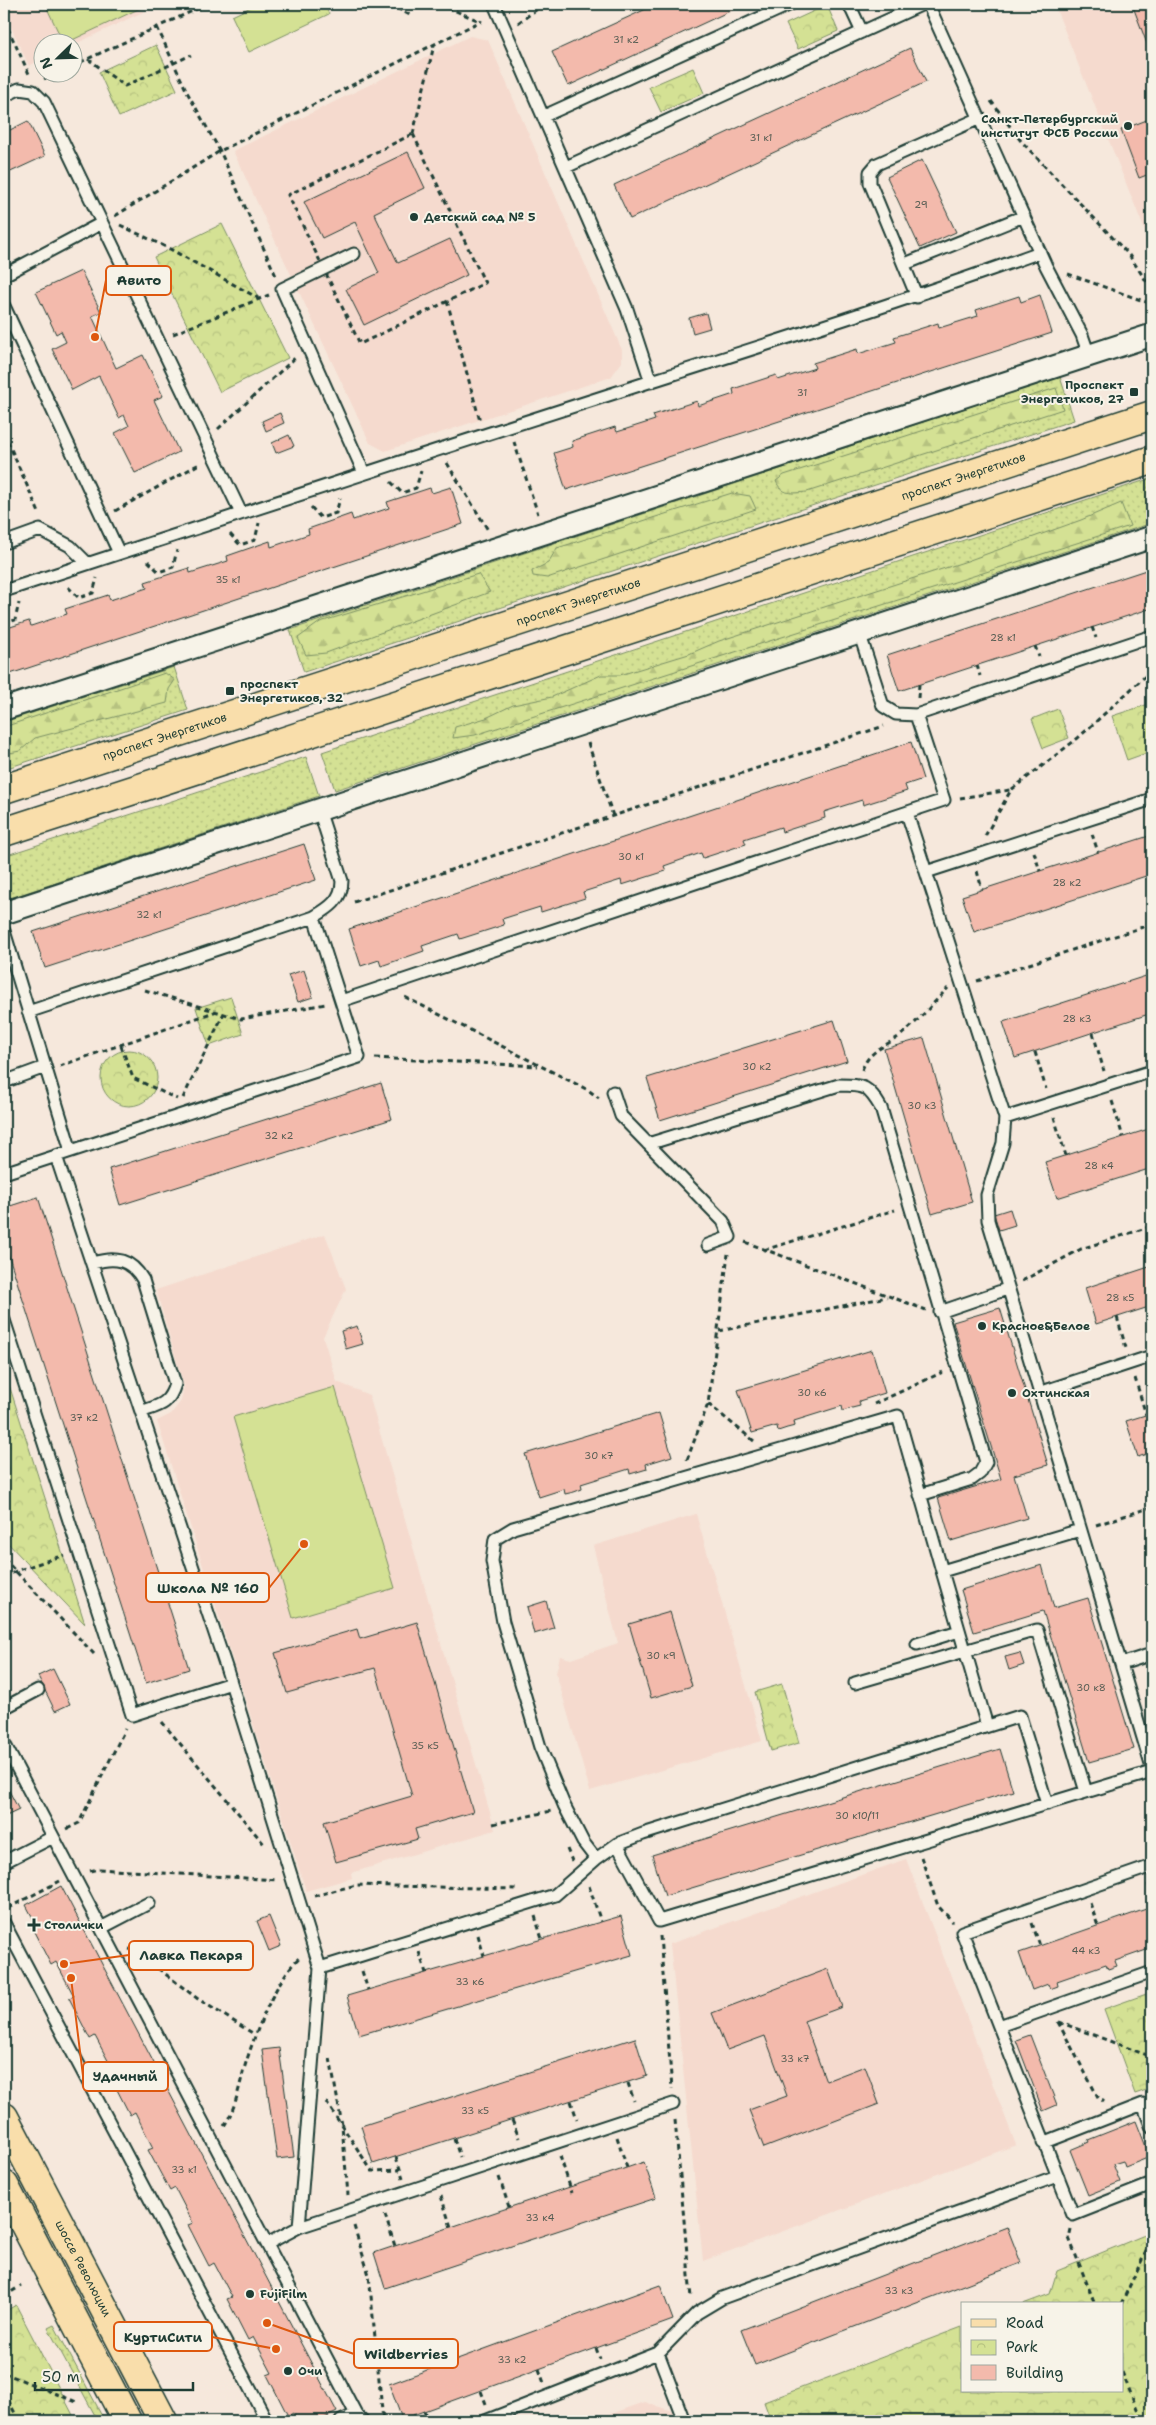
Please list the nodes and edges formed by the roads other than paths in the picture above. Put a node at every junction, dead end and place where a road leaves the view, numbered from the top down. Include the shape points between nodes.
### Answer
1 (494, 4) edge
2 (791, 4) edge
3 (849, 4) edge
4 (923, 4) edge
5 (928, 4) edge
6 (862, 32) junction
7 (4, 96) edge
8 (544, 116) junction
9 (980, 118) junction
10 (566, 167) junction
11 (1024, 216) junction
12 (105, 221) junction
13 (1040, 252) junction
14 (354, 254) dead end
15 (905, 264) junction
16 (4, 275) edge
17 (917, 297) junction
18 (4, 306) edge
19 (1152, 335) edge
20 (1089, 355) junction
21 (651, 382) junction
22 (1152, 414) edge
23 (1152, 460) edge
24 (364, 473) junction
25 (241, 513) junction
26 (1152, 537) edge
27 (4, 543) edge
28 (119, 553) junction
29 (87, 564) junction
30 (4, 591) edge
31 (859, 632) junction
32 (1152, 636) edge
33 (4, 709) edge
34 (916, 715) junction
35 (4, 790) edge
36 (1152, 800) edge
37 (319, 810) junction
38 (907, 813) junction
39 (4, 832) edge
40 (926, 872) junction
41 (4, 913) edge
42 (314, 916) junction
43 (4, 931) edge
44 (15, 968) junction
45 (4, 972) edge
46 (341, 1001) junction
47 (28, 1012) junction
48 (45, 1068) junction
49 (1152, 1071) edge
50 (4, 1082) edge
51 (613, 1092) dead end
52 (1005, 1118) junction
53 (648, 1144) junction
54 (71, 1151) junction
55 (56, 1156) junction
56 (4, 1174) edge
57 (708, 1244) dead end
58 (93, 1263) junction
59 (1007, 1289) junction
60 (940, 1312) junction
61 (4, 1320) edge
62 (1152, 1356) edge
63 (1039, 1393) junction
64 (143, 1411) junction
65 (920, 1495) junction
66 (1080, 1530) junction
67 (942, 1571) junction
68 (959, 1631) junction
69 (917, 1644) dead end
70 (964, 1650) junction
71 (1152, 1654) edge
72 (1121, 1664) junction
73 (231, 1683) junction
74 (855, 1683) dead end
75 (38, 1690) dead end
76 (4, 1708) edge
77 (987, 1726) junction
78 (4, 1744) edge
79 (1152, 1768) edge
80 (1152, 1772) edge
81 (1086, 1792) junction
82 (1046, 1804) junction
83 (53, 1837) junction
84 (616, 1844) junction
85 (596, 1859) junction
86 (4, 1862) edge
87 (1152, 1866) edge
88 (149, 1903) dead end
89 (4, 1923) edge
90 (101, 1928) junction
91 (320, 1968) junction
92 (1152, 1972) edge
93 (999, 2026) junction
94 (673, 2104) dead end
95 (4, 2117) edge
96 (1152, 2128) edge
97 (1043, 2143) junction
98 (1057, 2176) junction
99 (1152, 2184) edge
100 (4, 2185) edge
101 (298, 2227) junction
102 (268, 2244) junction
103 (658, 2353) junction
104 (360, 2418) edge
105 (127, 2421) edge
106 (164, 2421) edge
107 (267, 2421) edge
108 (342, 2421) edge
109 (485, 2421) edge
110 (684, 2421) edge

1 - 8 lane
2 - 8 lane
3 - 6 lane
4 - 6 lane
5 - 9 lane
6 - 10 lane
7 - 12 lane via 34,87
8 - 10 lane
9 - 11 lane
9 - 15 lane via 877,164 870,172 870,183
10 - 21 lane via 627,309
11 - 13 lane
11 - 15 lane
12 - 16 lane
12 - 25 lane
13 - 17 lane
13 - 20 lane
14 - 24 lane via 282,289
15 - 17 lane
17 - 21 lane
18 - 28 lane
19 - 20 street
20 - 33 street
21 - 24 lane
22 - 35 main road, проспект Энергетиков
23 - 39 main road
24 - 25 lane
25 - 28 lane
26 - 31 street
27 - 29 lane via 40,530 70,546
28 - 29 lane
29 - 30 lane
31 - 34 lane via 883,706 896,714
31 - 37 street
32 - 34 lane
34 - 38 lane via 944,800
36 - 40 lane
37 - 41 street
37 - 42 lane via 342,889 330,907
38 - 40 lane
38 - 46 lane
40 - 52 lane
42 - 46 lane
42 - 47 lane
43 - 44 lane
44 - 45 lane
44 - 47 lane
46 - 54 lane via 359,1057
47 - 48 lane
48 - 50 lane
48 - 54 lane
49 - 52 lane
51 - 53 lane via 621,1116
52 - 59 lane via 1004,1143 987,1195 988,1220
53 - 57 lane via 723,1221 730,1237
53 - 60 lane via 839,1085 856,1085 871,1091 881,1108
54 - 55 lane
55 - 56 lane
55 - 58 lane
58 - 64 lane
58 - 64 lane via 120,1258 137,1270 143,1280 175,1384 171,1396 163,1404
59 - 60 lane
59 - 63 lane
60 - 65 lane via 986,1462 972,1479
61 - 73 lane via 132,1715
62 - 63 lane
63 - 66 lane
64 - 73 lane
65 - 67 lane
65 - 85 lane via 898,1416 513,1528 495,1539 492,1562 503,1622 540,1746 564,1805
66 - 67 lane
66 - 72 lane
67 - 68 lane
68 - 69 lane
68 - 70 lane
70 - 74 lane
70 - 77 lane
70 - 81 lane via 1037,1630
71 - 72 lane
72 - 79 lane
73 - 91 lane
75 - 76 lane
77 - 82 lane via 1020,1716
77 - 84 lane
78 - 83 lane
80 - 81 lane
81 - 82 lane
82 - 84 lane via 659,1921
83 - 86 lane
83 - 90 lane
84 - 85 lane
85 - 91 lane via 555,1895
87 - 93 lane via 962,1932
88 - 90 lane
89 - 107 lane
90 - 102 lane
91 - 101 lane
92 - 93 lane
93 - 97 lane
94 - 101 lane
95 - 106 main road, шоссе Революции
96 - 97 lane via 1143,2104
97 - 98 lane
98 - 99 lane via 1073,2215
98 - 103 lane via 722,2298 697,2313
100 - 105 main road
101 - 102 lane
102 - 104 lane
103 - 109 lane
103 - 110 lane
104 - 108 lane

